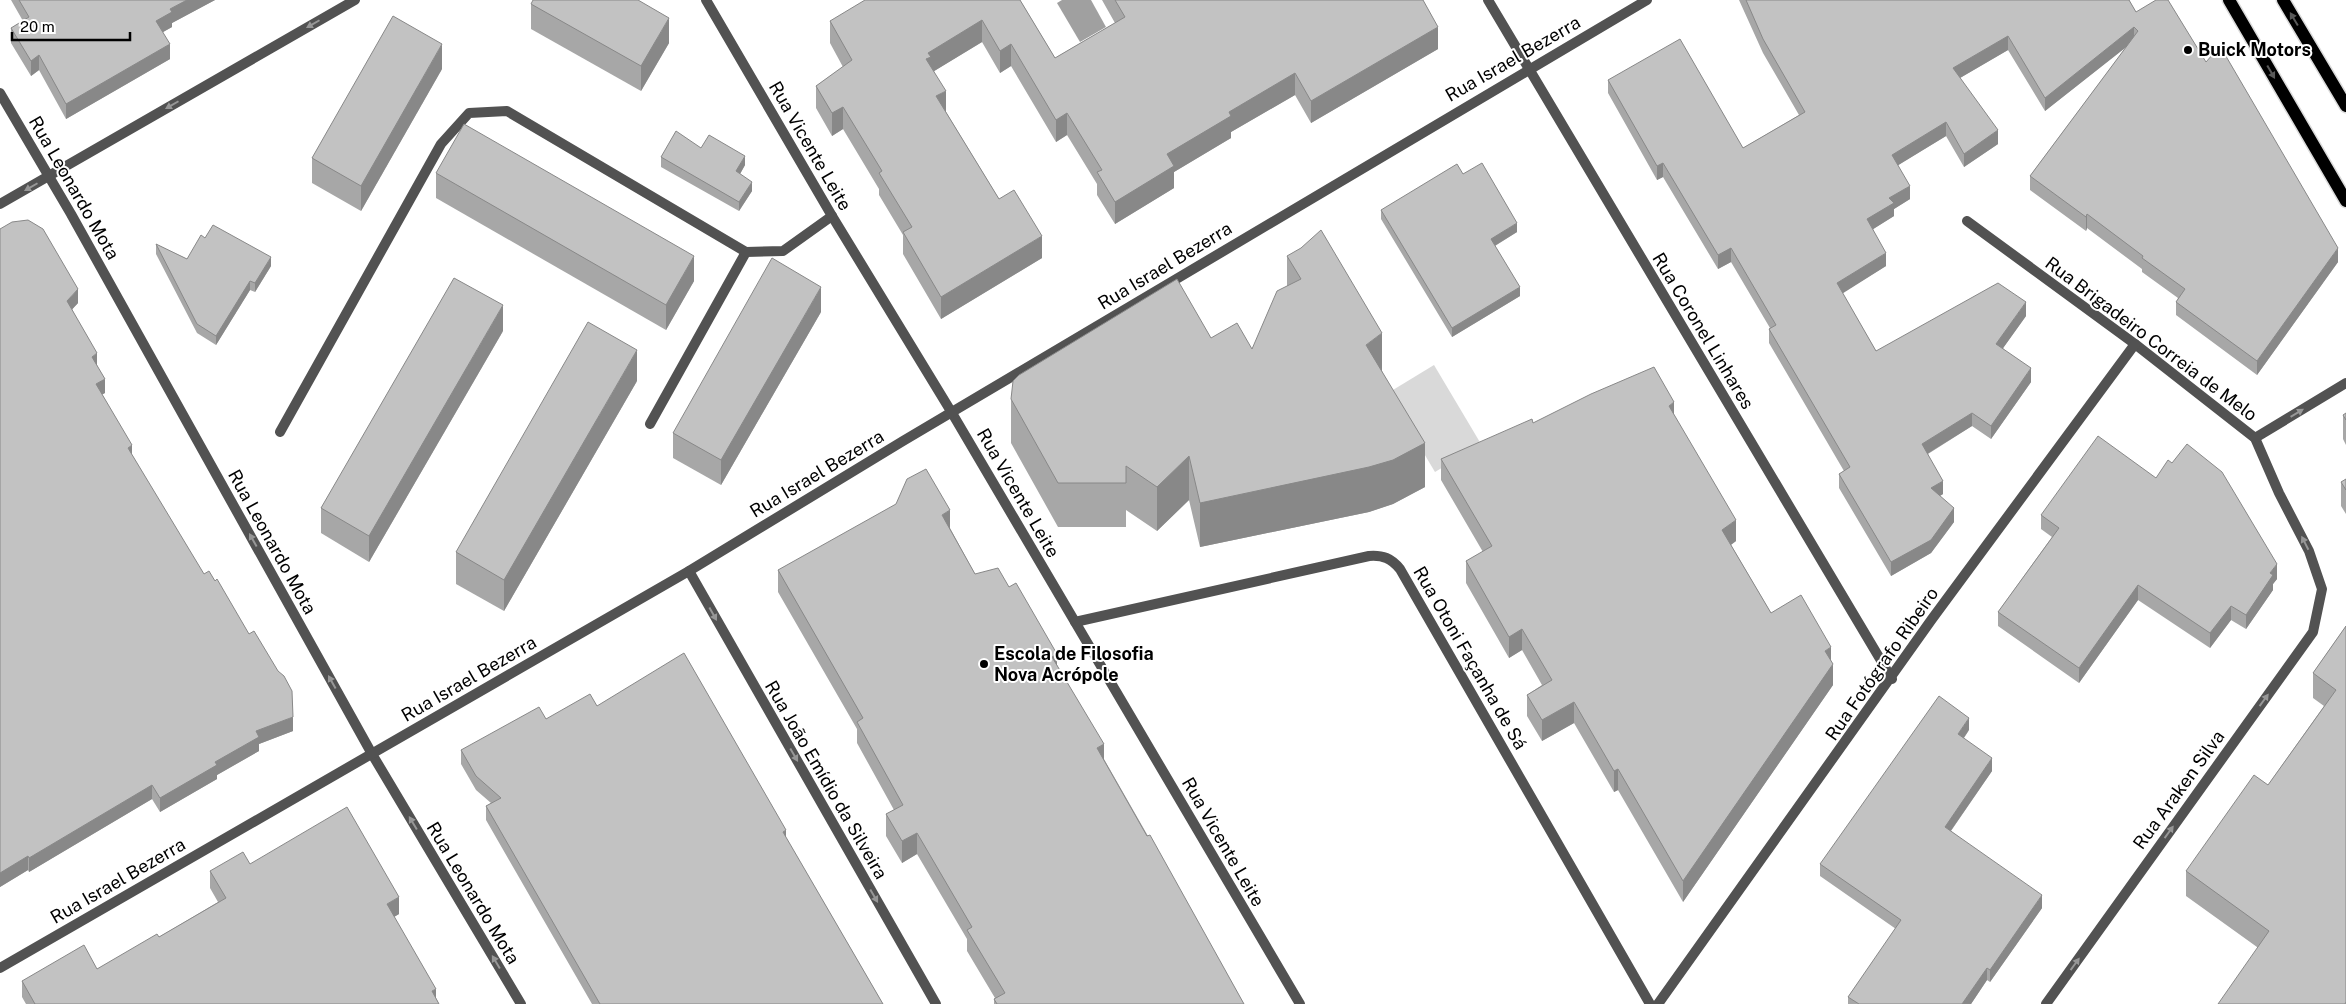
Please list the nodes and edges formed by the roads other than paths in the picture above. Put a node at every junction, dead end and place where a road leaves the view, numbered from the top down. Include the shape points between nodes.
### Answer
1 (355, 0) edge
2 (706, 0) edge
3 (1488, 0) edge
4 (1647, 0) edge
5 (2229, 0) edge
6 (2283, 0) edge
7 (1528, 69) junction
8 (0, 93) edge
9 (2346, 106) edge
10 (49, 176) junction
11 (2346, 201) edge
12 (0, 204) edge
13 (832, 216) junction
14 (1967, 221) dead end
15 (746, 252) junction
16 (2134, 344) junction
17 (2346, 384) edge
18 (952, 412) junction
19 (650, 424) dead end
20 (280, 432) dead end
21 (2256, 438) junction
22 (689, 571) junction
23 (2322, 588) joint
24 (1075, 622) junction
25 (1892, 679) junction
26 (372, 754) junction
27 (0, 968) edge
28 (521, 1004) edge
29 (936, 1004) edge
30 (1300, 1004) edge
31 (1650, 1004) edge
32 (1658, 1004) edge
33 (2046, 1004) edge

1 -> 10 street
2 - 13 street, Rua Vicente Leite
3 - 7 street, Rua Coronel Linhares
4 - 7 street, Rua Israel Bezerra
5 -> 11 main road
9 -> 6 main road
7 - 18 street, Rua Israel Bezerra
7 - 25 street, Rua Coronel Linhares
8 - 10 street, Rua Leonardo Mota
10 -> 12 street
26 -> 10 street, Rua Leonardo Mota
13 - 15 street via 782,251
13 - 18 street, Rua Vicente Leite
14 - 16 street, Rua Brigadeiro Correia de Melo
15 - 19 street
15 - 20 street via 507,111 469,113 441,144
16 - 21 street, Rua Brigadeiro Correia de Melo
16 - 25 street, Rua Fotógrafo Ribeiro
21 -> 17 street
18 - 22 street, Rua Israel Bezerra
18 - 24 street, Rua Vicente Leite
23 -> 21 street, Rua Brigadeiro Correia de Melo via 2309,551 2279,494
22 - 26 street, Rua Israel Bezerra
22 -> 29 street, Rua João Emídio da Silveira
33 -> 23 street, Rua Araken Silva via 2313,632
24 - 30 street, Rua Vicente Leite
24 - 31 street, Rua Otoni Façanha de Sá via 1369,556 1381,555 1392,560
25 - 32 street, Rua Fotógrafo Ribeiro
26 - 27 street, Rua Israel Bezerra
28 -> 26 street, Rua Leonardo Mota

